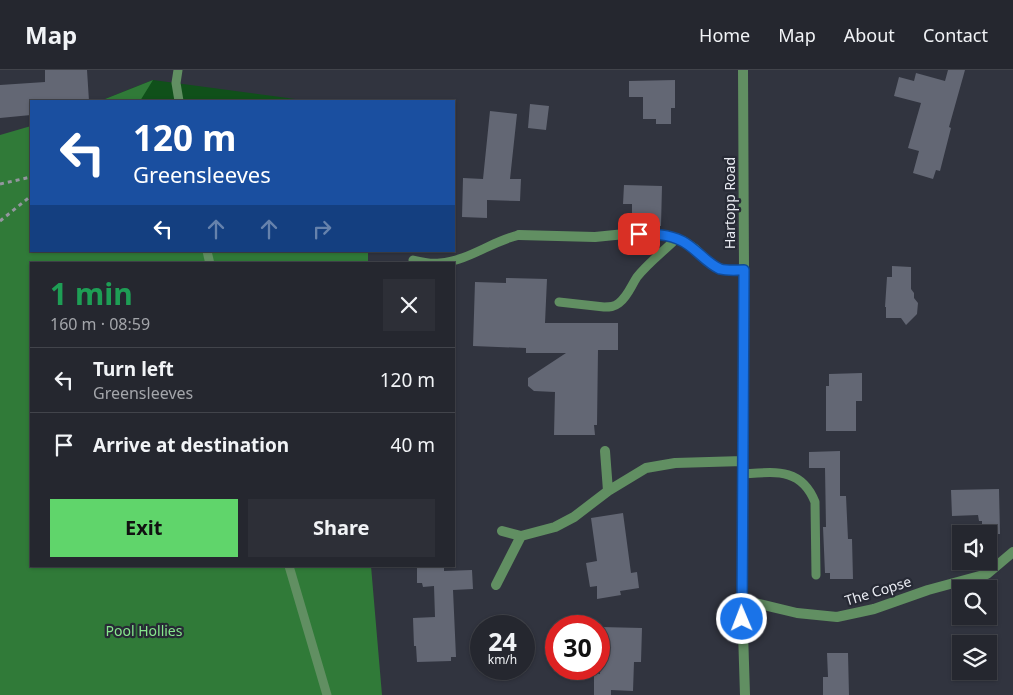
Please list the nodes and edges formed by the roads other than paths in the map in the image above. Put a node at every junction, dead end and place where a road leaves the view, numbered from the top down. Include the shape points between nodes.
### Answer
1 (178, 70) edge
2 (743, 70) edge
3 (179, 100) edge
4 (519, 235) joint
5 (677, 238) junction
6 (412, 260) dead end
7 (426, 262) edge
8 (446, 262) edge
9 (744, 270) junction
10 (559, 302) dead end
11 (605, 451) dead end
12 (743, 462) junction
13 (743, 474) junction
14 (608, 491) junction
15 (502, 530) dead end
16 (520, 536) junction
17 (1013, 552) edge
18 (289, 567) edge
19 (816, 575) dead end
20 (496, 585) dead end
21 (742, 600) junction
22 (327, 695) edge
23 (745, 695) edge

1 - 3 lane
2 - 9 street, Hartopp Road
4 - 5 street via 595,237 653,234
4 - 8 lane
5 - 9 street via 719,268
5 - 10 lane via 644,270 616,305 604,307
6 - 7 lane
9 - 12 street, Hartopp Road
11 - 14 street
12 - 13 street, Hartopp Road
12 - 14 street via 659,464 646,468
13 - 19 lane via 784,473 796,477 810,491 815,502
13 - 21 street, Hartopp Road
14 - 16 street via 555,527
15 - 16 street
16 - 20 street
17 - 21 street, The Copse via 986,574 874,609 837,617 797,613
18 - 22 lane
21 - 23 street, Hartopp Road

